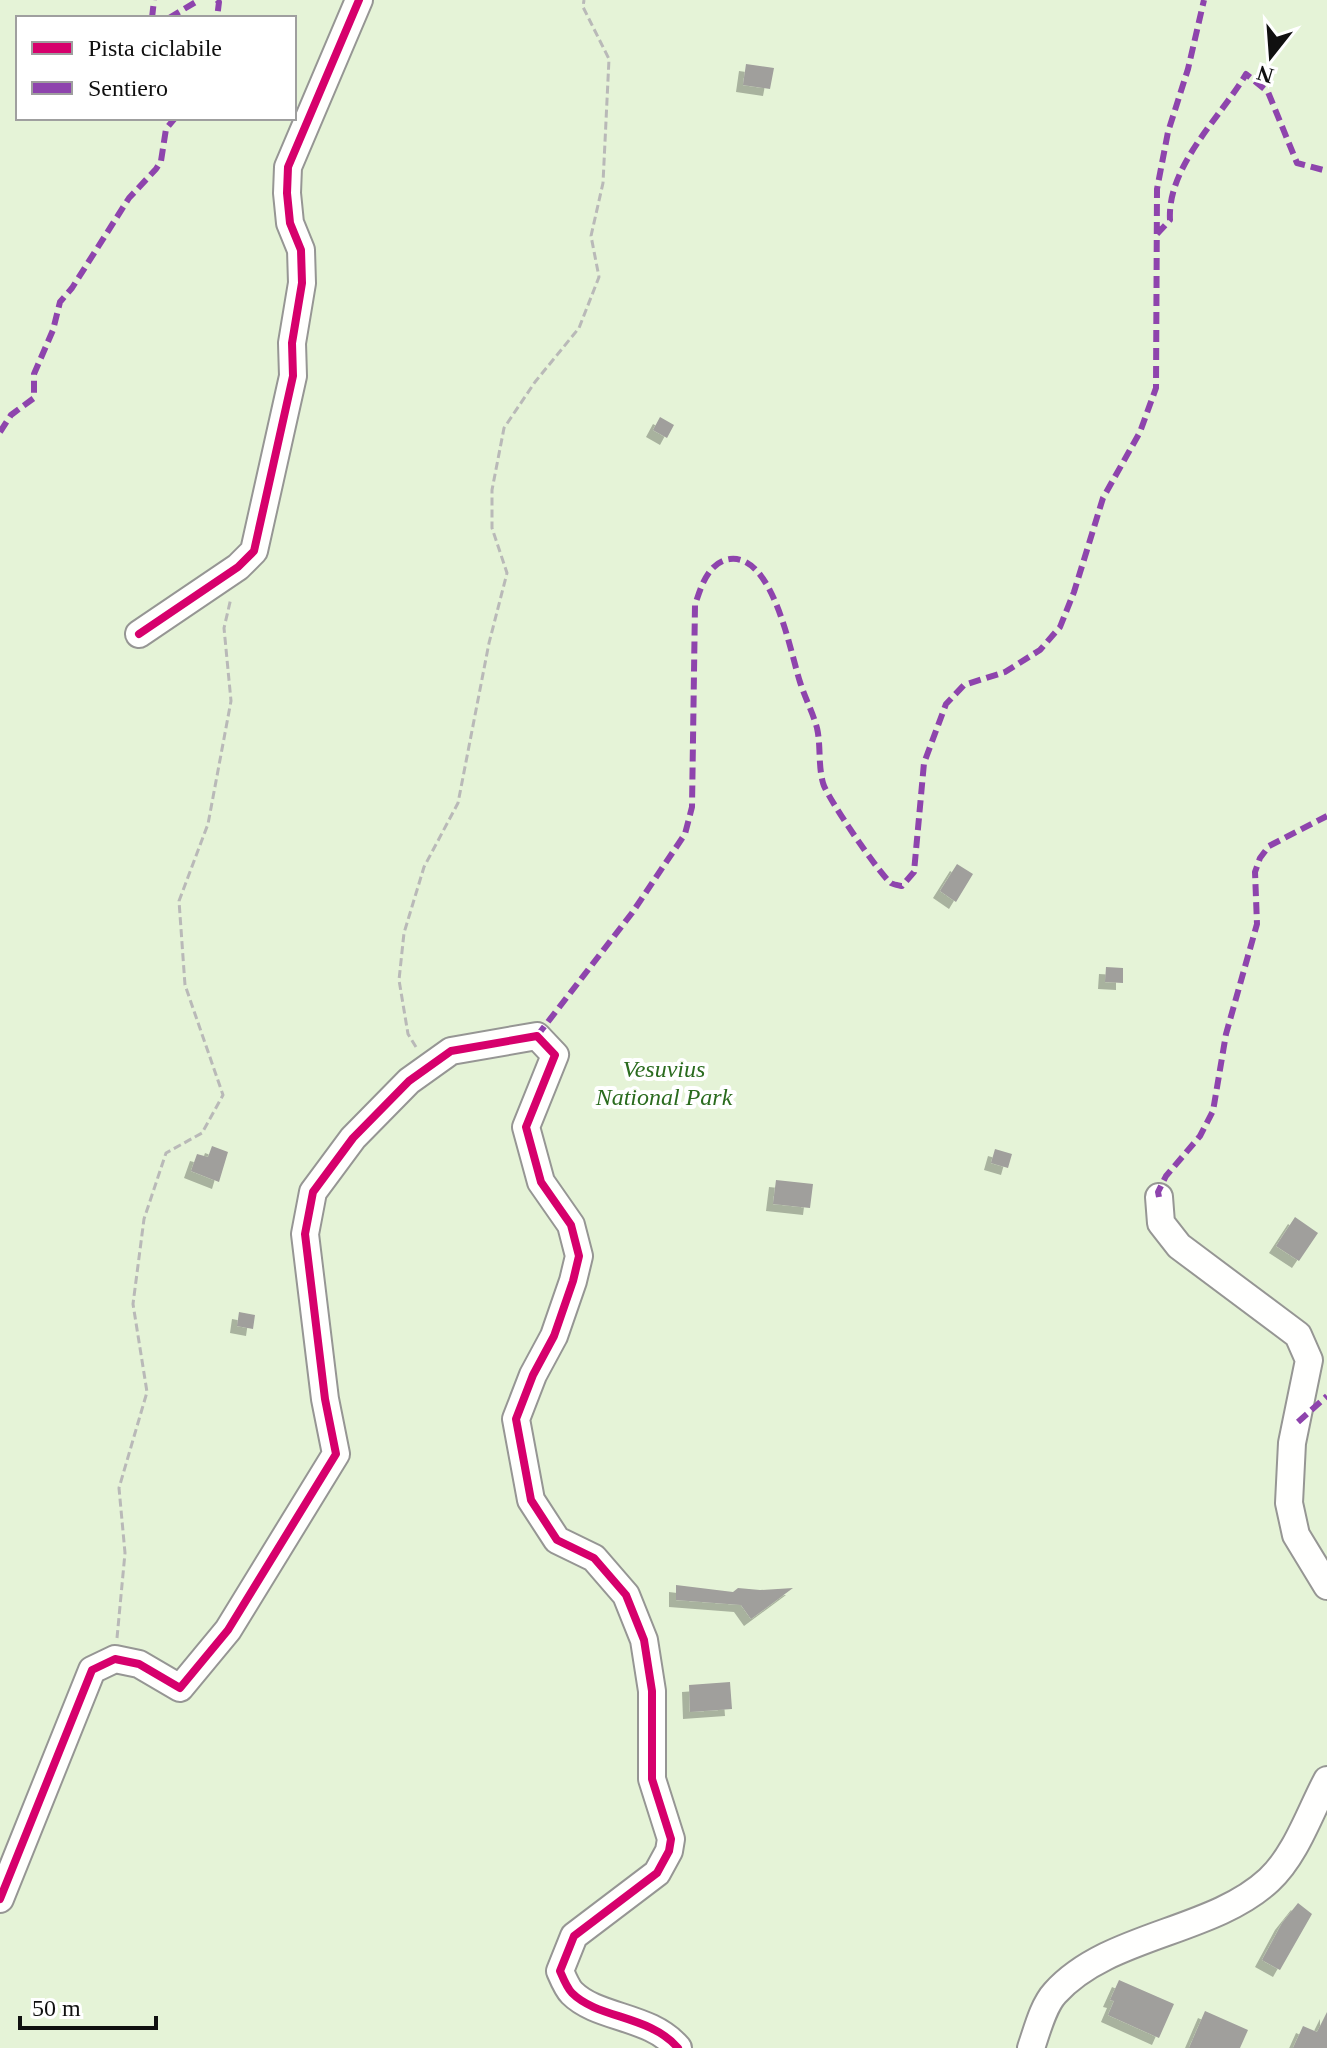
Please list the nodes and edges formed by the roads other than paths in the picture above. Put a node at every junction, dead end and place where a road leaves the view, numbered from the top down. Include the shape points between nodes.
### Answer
1 (359, 0) edge
2 (139, 634) dead end
3 (1159, 1197) dead end
4 (1327, 1586) edge
5 (1327, 1780) edge
6 (0, 1899) edge
7 (678, 2048) edge
8 (1031, 2048) edge

1 - 2 street via 288,167 290,223 301,250 302,283 292,343 293,376 254,551
3 - 4 street via 1161,1223 1179,1246 1298,1335 1309,1360 1292,1443 1289,1503 1296,1535
5 - 8 street via 1271,1878 1221,1910 1079,1971 1053,1995
6 - 7 street via 92,1670 115,1659 139,1664 180,1688 228,1630 336,1454 305,1234 313,1192 353,1138 409,1081 451,1051 537,1036 555,1055 526,1127 541,1182 571,1225 579,1256 554,1336 516,1419 531,1500 557,1540 594,1558 626,1595 644,1640 652,1691 652,1779 671,1839 657,1873 574,1936 560,1971 572,1993 642,2022

